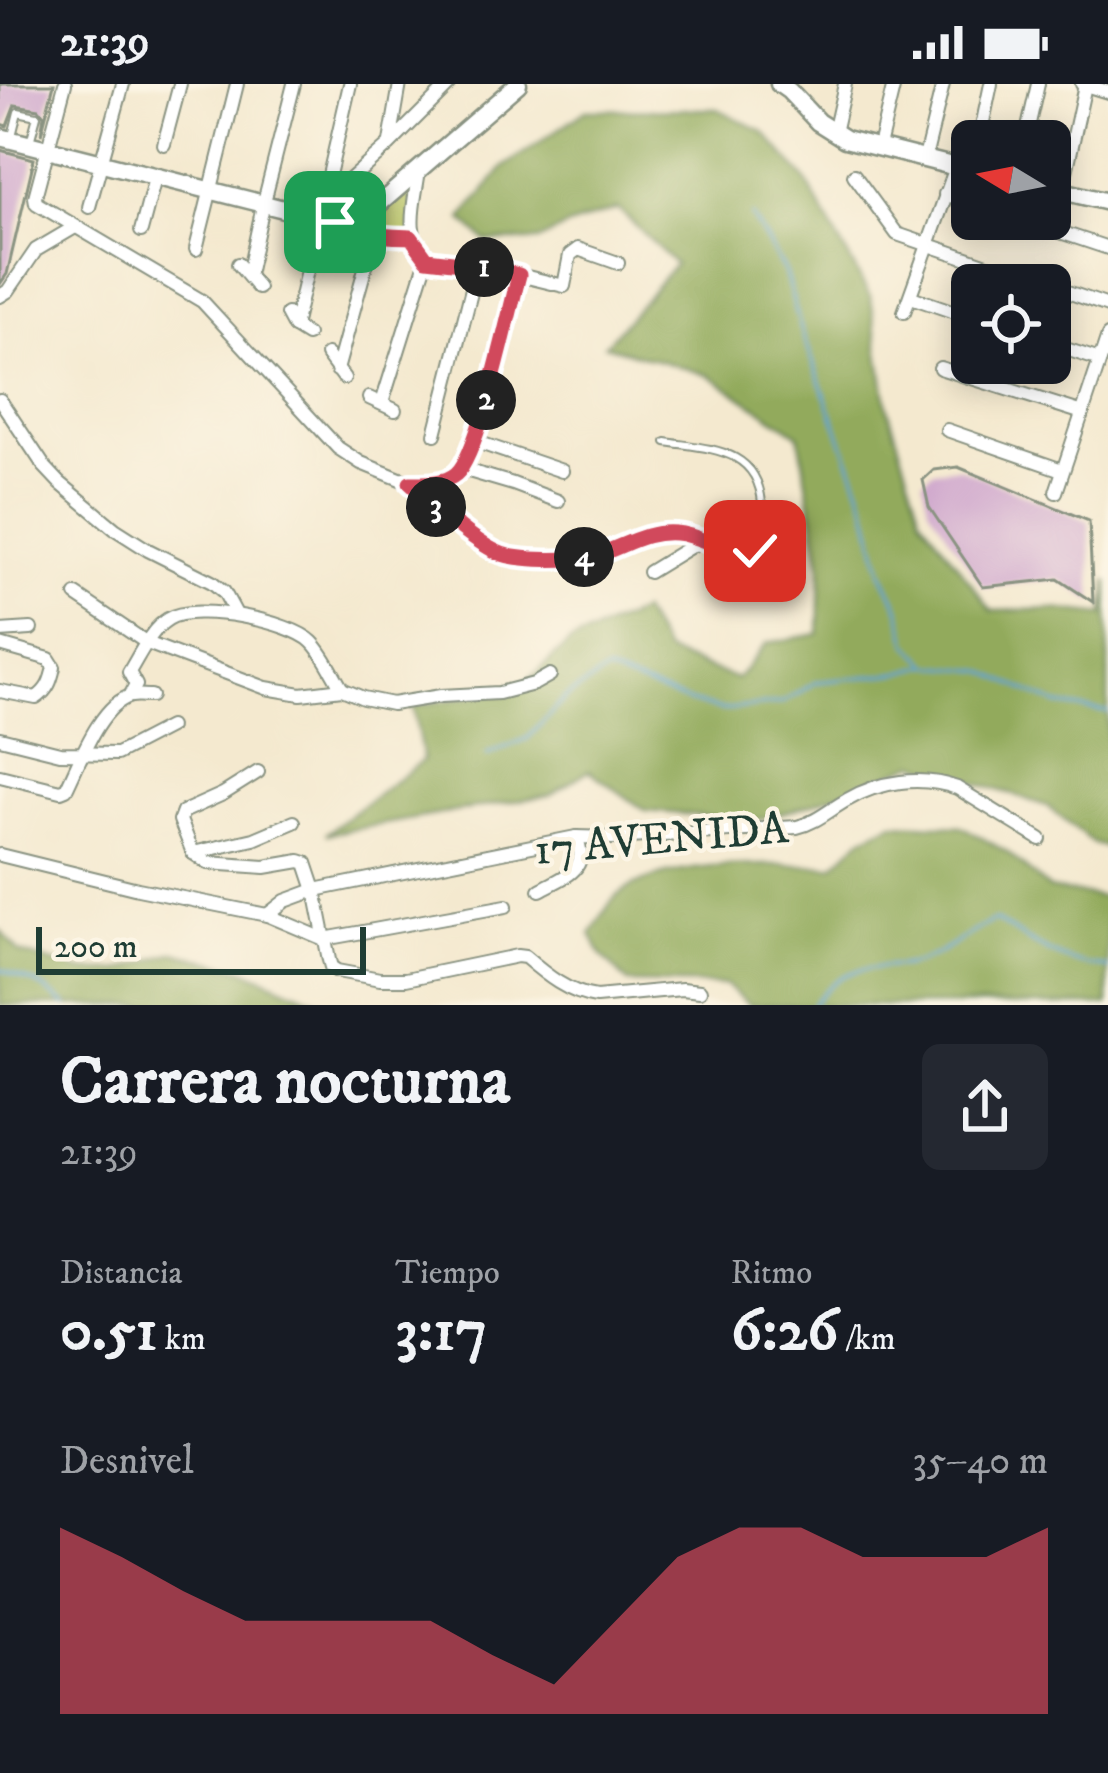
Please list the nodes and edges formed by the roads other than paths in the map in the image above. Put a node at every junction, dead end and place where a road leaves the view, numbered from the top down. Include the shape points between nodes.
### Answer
1 (65, 84) edge
2 (123, 84) edge
3 (180, 84) edge
4 (237, 84) edge
5 (294, 84) edge
6 (350, 84) edge
7 (400, 84) edge
8 (450, 84) edge
9 (518, 84) edge
10 (779, 84) edge
11 (894, 84) edge
12 (943, 84) edge
13 (992, 84) edge
14 (1039, 84) edge
15 (843, 85) edge
16 (1083, 85) edge
17 (1108, 92) edge
18 (984, 120) edge
19 (1030, 120) edge
20 (1071, 131) edge
21 (834, 133) junction
22 (22, 143) edge
23 (164, 144) dead end
24 (389, 145) junction
25 (879, 146) junction
26 (925, 158) junction
27 (102, 165) junction
28 (951, 165) edge
29 (419, 169) junction
30 (854, 176) dead end
31 (155, 178) junction
32 (951, 186) edge
33 (326, 190) junction
34 (1071, 191) edge
35 (211, 192) junction
36 (945, 194) junction
37 (951, 196) edge
38 (1107, 197) edge
39 (262, 206) junction
40 (89, 207) dead end
41 (326, 221) junction
42 (75, 226) junction
43 (140, 231) dead end
44 (374, 236) junction
45 (1071, 236) edge
46 (414, 242) junction
47 (928, 245) junction
48 (1108, 248) edge
49 (196, 249) dead end
50 (427, 259) junction
51 (618, 263) dead end
52 (238, 264) dead end
53 (984, 264) edge
54 (478, 265) junction
55 (248, 275) junction
56 (519, 275) junction
57 (258, 287) dead end
58 (1071, 294) edge
59 (0, 296) edge
60 (911, 297) junction
61 (1108, 306) edge
62 (951, 311) edge
63 (904, 312) dead end
64 (307, 335) dead end
65 (1108, 336) edge
66 (1071, 351) edge
67 (327, 355) dead end
68 (1100, 360) junction
69 (940, 368) dead end
70 (0, 400) edge
71 (382, 404) dead end
72 (1083, 413) junction
73 (947, 430) dead end
74 (435, 434) dead end
75 (474, 440) junction
76 (666, 442) dead end
77 (462, 469) junction
78 (1062, 470) junction
79 (562, 471) dead end
80 (410, 483) junction
81 (1056, 492) dead end
82 (558, 501) dead end
83 (703, 539) junction
84 (744, 553) joint
85 (649, 572) dead end
86 (76, 595) dead end
87 (236, 614) junction
88 (31, 628) dead end
89 (0, 631) edge
90 (148, 643) junction
91 (0, 645) edge
92 (550, 675) dead end
93 (342, 689) junction
94 (0, 691) edge
95 (130, 696) junction
96 (151, 696) dead end
97 (169, 727) dead end
98 (0, 738) edge
99 (82, 755) junction
100 (258, 772) dead end
101 (0, 776) edge
102 (294, 822) dead end
103 (576, 837) junction
104 (254, 839) junction
105 (1040, 839) dead end
106 (193, 853) junction
107 (0, 855) edge
108 (259, 867) junction
109 (315, 890) junction
110 (540, 890) dead end
111 (506, 906) dead end
112 (267, 915) junction
113 (324, 939) junction
114 (700, 991) dead end

1 - 22 street
2 - 27 street
3 - 23 street
4 - 35 street
5 - 39 street
6 - 33 street
7 - 24 street
8 - 24 street
9 - 29 main road
10 - 21 main road
11 - 25 street
12 - 26 street
13 - 18 street
14 - 19 street
15 - 21 street
16 - 17 street
16 - 20 street
21 - 25 main road
22 - 22 lane via 37,116 19,112
22 - 27 main road
22 - 42 street via 36,203
24 - 33 street via 335,193
25 - 26 main road
26 - 28 main road
27 - 31 main road
27 - 40 street
29 - 41 main road via 378,205
29 - 46 street
30 - 47 street via 897,234
31 - 35 main road
31 - 43 street
32 - 36 street
33 - 41 street
34 - 38 main road
35 - 39 main road
35 - 49 street
36 - 37 street
36 - 47 street
39 - 41 main road
39 - 55 street
41 - 44 street
41 - 64 street via 291,320
42 - 59 street via 36,250
42 - 80 street via 202,301 338,448
44 - 46 street
44 - 67 street via 340,374
45 - 48 street
46 - 50 street
47 - 53 street
47 - 60 street
50 - 54 street
50 - 71 street
51 - 56 street via 578,249 564,286
52 - 55 street
54 - 56 street
54 - 74 street
55 - 57 street
56 - 75 street
58 - 61 street
60 - 62 street
60 - 63 street
65 - 68 street
66 - 68 street
68 - 72 street
69 - 72 street
70 - 87 street via 60,483 131,539 212,583
72 - 78 street
73 - 78 street
75 - 77 street
75 - 79 street
76 - 84 lane via 727,452 755,476 762,524 758,548
77 - 80 street via 449,479
77 - 82 street
78 - 81 street
80 - 83 street via 499,554 564,561 634,538 674,532
83 - 84 street
83 - 85 street
86 - 90 street
87 - 90 street via 169,618
87 - 93 street via 307,637
88 - 89 street
90 - 93 street via 266,688
90 - 95 street via 129,672 136,685
91 - 94 street via 54,667 36,698
92 - 93 street via 500,693 392,704
95 - 96 street
95 - 99 street via 105,716
97 - 99 street via 117,754
98 - 99 street
99 - 101 street via 61,790
100 - 106 street via 183,812
102 - 104 street
103 - 105 street, 17 AVENIDA via 797,827 878,786 924,781 957,788
103 - 109 street, 17 AVENIDA
103 - 110 street via 577,867
104 - 106 street
104 - 108 street
106 - 108 street via 208,863
107 - 112 street
108 - 109 street via 306,863
109 - 112 street, 17 AVENIDA
109 - 113 street
111 - 113 street
112 - 113 street
113 - 114 street via 338,971 393,979 517,956 584,995

